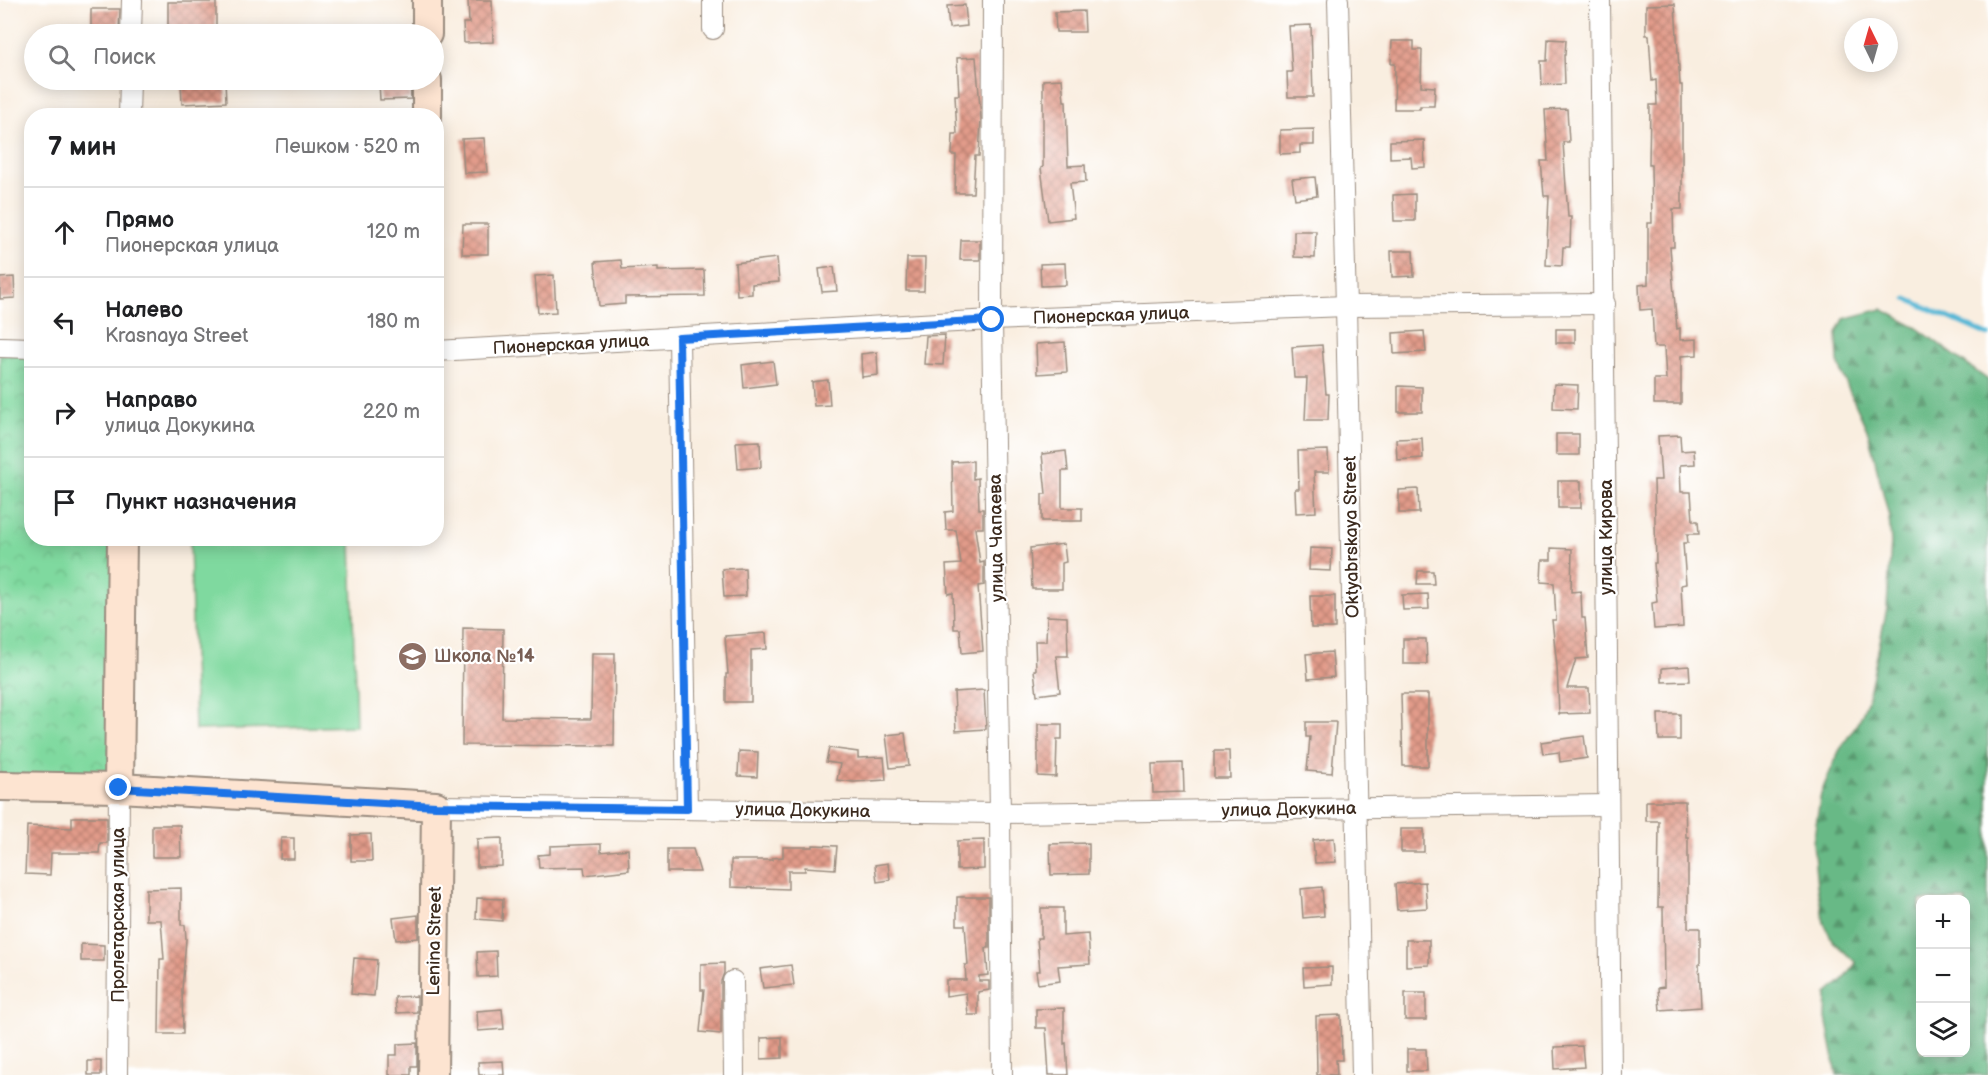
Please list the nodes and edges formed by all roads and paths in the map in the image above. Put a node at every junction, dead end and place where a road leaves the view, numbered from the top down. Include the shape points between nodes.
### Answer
1 (132, 0) edge
2 (427, 0) edge
3 (713, 0) edge
4 (993, 0) edge
5 (1338, 0) edge
6 (1600, 0) edge
7 (131, 24) edge
8 (427, 24) edge
9 (713, 28) dead end
10 (130, 90) edge
11 (427, 90) edge
12 (129, 108) edge
13 (427, 108) edge
14 (1605, 304) junction
15 (1346, 306) junction
16 (992, 320) junction
17 (679, 338) junction
18 (0, 347) edge
19 (24, 348) edge
20 (444, 351) edge
21 (123, 546) edge
22 (0, 786) edge
23 (119, 788) junction
24 (1607, 805) junction
25 (436, 806) junction
26 (1356, 808) junction
27 (687, 809) junction
28 (1000, 813) junction
29 (732, 981) dead end
30 (117, 1075) edge
31 (433, 1075) edge
32 (734, 1075) edge
33 (1002, 1075) edge
34 (1362, 1075) edge
35 (1611, 1075) edge

1 - 7 street
2 - 8 street
3 - 9 street
4 - 16 street, улица Чапаева
5 - 15 street, Oktyabrskaya Street
6 - 14 street, улица Кирова
10 - 12 street
11 - 13 street
14 - 15 street, Пионерская улица
14 - 24 street, улица Кирова
15 - 16 street, Пионерская улица
15 - 26 street, Oktyabrskaya Street
16 - 17 street, Пионерская улица
16 - 28 street, улица Чапаева
17 - 20 street, Пионерская улица
17 - 27 street
18 - 19 street
21 - 23 street, Пролетарская улица
22 - 23 street, улица Докукина
23 - 25 street, улица Докукина
23 - 30 street, Пролетарская улица
24 - 26 street, улица Докукина
24 - 35 street, улица Кирова
25 - 27 street, улица Докукина
25 - 31 street, Lenina Street
26 - 28 street, улица Докукина
26 - 34 street, Oktyabrskaya Street
27 - 28 street, улица Докукина
28 - 33 street, улица Чапаева
29 - 32 street

